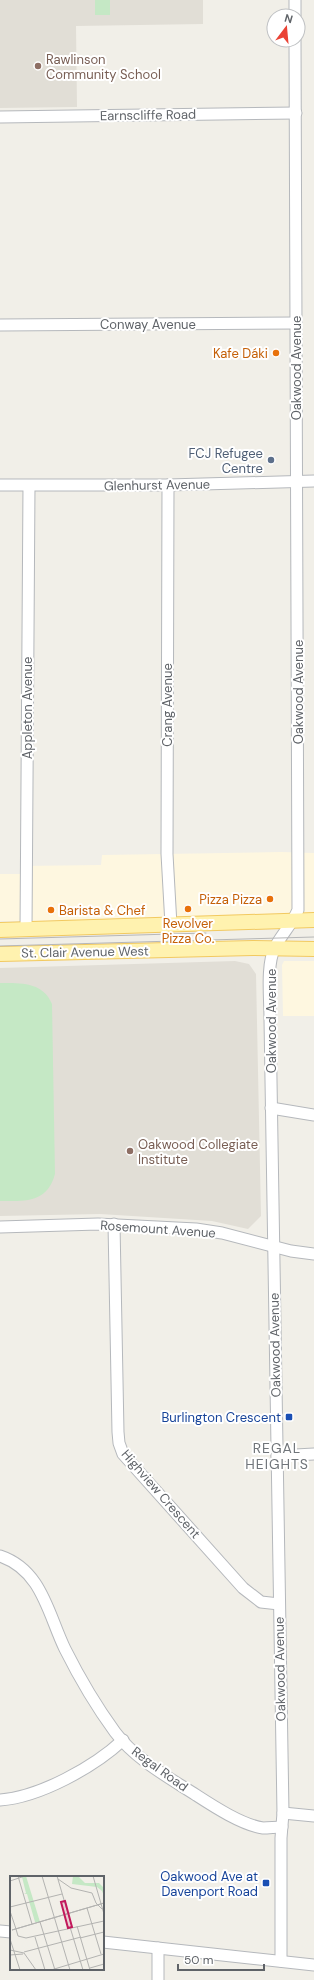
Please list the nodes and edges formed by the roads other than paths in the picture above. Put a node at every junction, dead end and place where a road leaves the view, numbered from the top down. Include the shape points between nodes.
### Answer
1 (295, 48) edge
2 (296, 113) junction
3 (0, 117) edge
4 (296, 323) junction
5 (0, 325) edge
6 (314, 481) edge
7 (297, 482) junction
8 (0, 485) edge
9 (168, 485) junction
10 (29, 486) junction
11 (314, 920) edge
12 (293, 922) junction
13 (171, 925) junction
14 (0, 930) edge
15 (26, 930) junction
16 (275, 948) junction
17 (314, 949) edge
18 (0, 954) edge
19 (271, 1108) junction
20 (314, 1114) edge
21 (114, 1224) junction
22 (0, 1227) edge
23 (273, 1246) junction
24 (314, 1254) edge
25 (314, 1454) edge
26 (277, 1456) junction
27 (0, 1556) edge
28 (279, 1604) junction
29 (123, 1740) junction
30 (0, 1800) edge
31 (283, 1813) junction
32 (314, 1816) edge
33 (282, 1827) junction
34 (0, 1931) edge
35 (10, 1932) edge
36 (104, 1942) edge
37 (158, 1948) junction
38 (281, 1961) junction
39 (314, 1965) edge
40 (158, 1980) edge

1 - 2 street, Oakwood Avenue
2 - 3 street, Earnscliffe Road
2 - 4 street, Oakwood Avenue
4 - 5 street, Conway Avenue
4 - 7 street, Oakwood Avenue
6 - 7 street, Glenhurst Avenue
7 - 9 street, Glenhurst Avenue
7 - 12 street, Oakwood Avenue via 298,910
8 - 10 street, Glenhurst Avenue
9 - 10 street, Glenhurst Avenue
9 - 13 street, Crang Avenue via 167,854
10 - 15 street, Appleton Avenue
11 - 12 main road, St. Clair Avenue West
12 - 13 main road, St. Clair Avenue West
12 - 16 street, Oakwood Avenue
13 - 15 main road, St. Clair Avenue West
14 - 15 main road, St. Clair Avenue West
16 - 17 main road, St. Clair Avenue West
16 - 18 main road, St. Clair Avenue West
16 - 19 street, Oakwood Avenue via 271,960
19 - 20 street
19 - 23 street, Oakwood Avenue
21 - 22 street, Rosemount Avenue
21 - 23 street, Rosemount Avenue via 196,1229
21 - 28 street, Highview Crescent via 118,1432 123,1454 244,1588 261,1602
23 - 24 street, Rosemount Avenue
23 - 26 street, Oakwood Avenue
25 - 26 street
26 - 28 street, Oakwood Avenue
27 - 29 street via 27,1572 41,1590 74,1666
28 - 31 street, Oakwood Avenue
29 - 30 street, Regal Road via 88,1766 50,1786
29 - 33 street, Regal Road via 142,1758 208,1803 250,1824 264,1828
31 - 32 street
31 - 33 street, Oakwood Avenue
33 - 38 street, Oakwood Avenue
34 - 35 street
36 - 37 street
37 - 38 street
37 - 40 street
38 - 39 street

